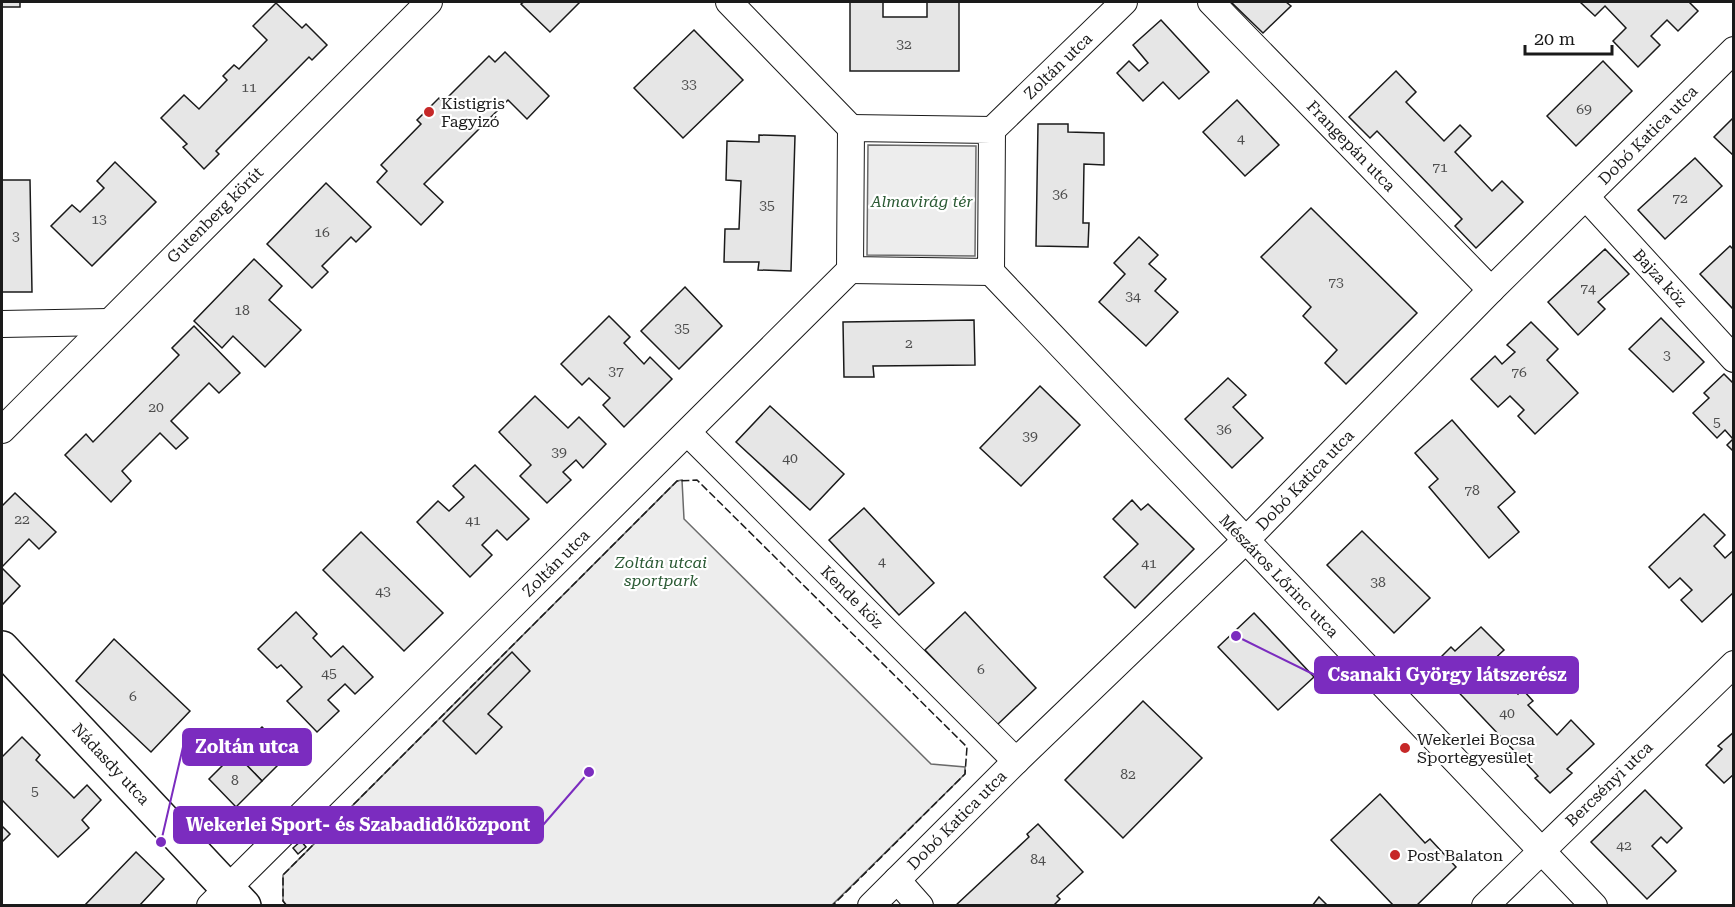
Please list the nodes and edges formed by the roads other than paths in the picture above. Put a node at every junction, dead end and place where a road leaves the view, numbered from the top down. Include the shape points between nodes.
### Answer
1 (429, 2) edge
2 (729, 2) edge
3 (1124, 2) edge
4 (1211, 2) edge
5 (1734, 50) edge
6 (851, 128) junction
7 (992, 130) junction
8 (1586, 197) junction
9 (850, 270) junction
10 (991, 272) junction
11 (1491, 290) junction
12 (108, 322) junction
13 (2, 324) edge
14 (1734, 359) edge
15 (2, 430) edge
16 (688, 433) junction
17 (1245, 541) junction
18 (2, 648) edge
19 (1734, 664) edge
20 (1016, 761) junction
21 (1541, 850) junction
22 (897, 880) junction
23 (228, 900) edge
24 (872, 906) edge
25 (920, 906) edge
26 (1485, 906) edge
27 (1594, 906) edge

1 - 12 street, Gutenberg körút
2 - 6 street
3 - 7 street, Zoltán utca
4 - 11 street, Frangepán utca
5 - 8 street, Dobó Katica utca
6 - 7 street
6 - 9 street
7 - 10 street
8 - 11 street, Dobó Katica utca
8 - 14 street, Bajza köz
9 - 10 street
9 - 16 street, Zoltán utca
10 - 17 street, Mészáros Lőrinc utca
11 - 17 street, Dobó Katica utca
12 - 13 street
12 - 15 street, Gutenberg körút
16 - 20 street, Kende köz
16 - 23 street, Zoltán utca
17 - 20 street, Dobó Katica utca
17 - 21 street, Mészáros Lőrinc utca
18 - 23 street, Nádasdy utca
19 - 21 street, Bercsényi utca
20 - 22 street, Dobó Katica utca
21 - 26 street, Bercsényi utca
21 - 27 street, Mészáros Lőrinc utca
22 - 24 street, Dobó Katica utca
22 - 25 street

